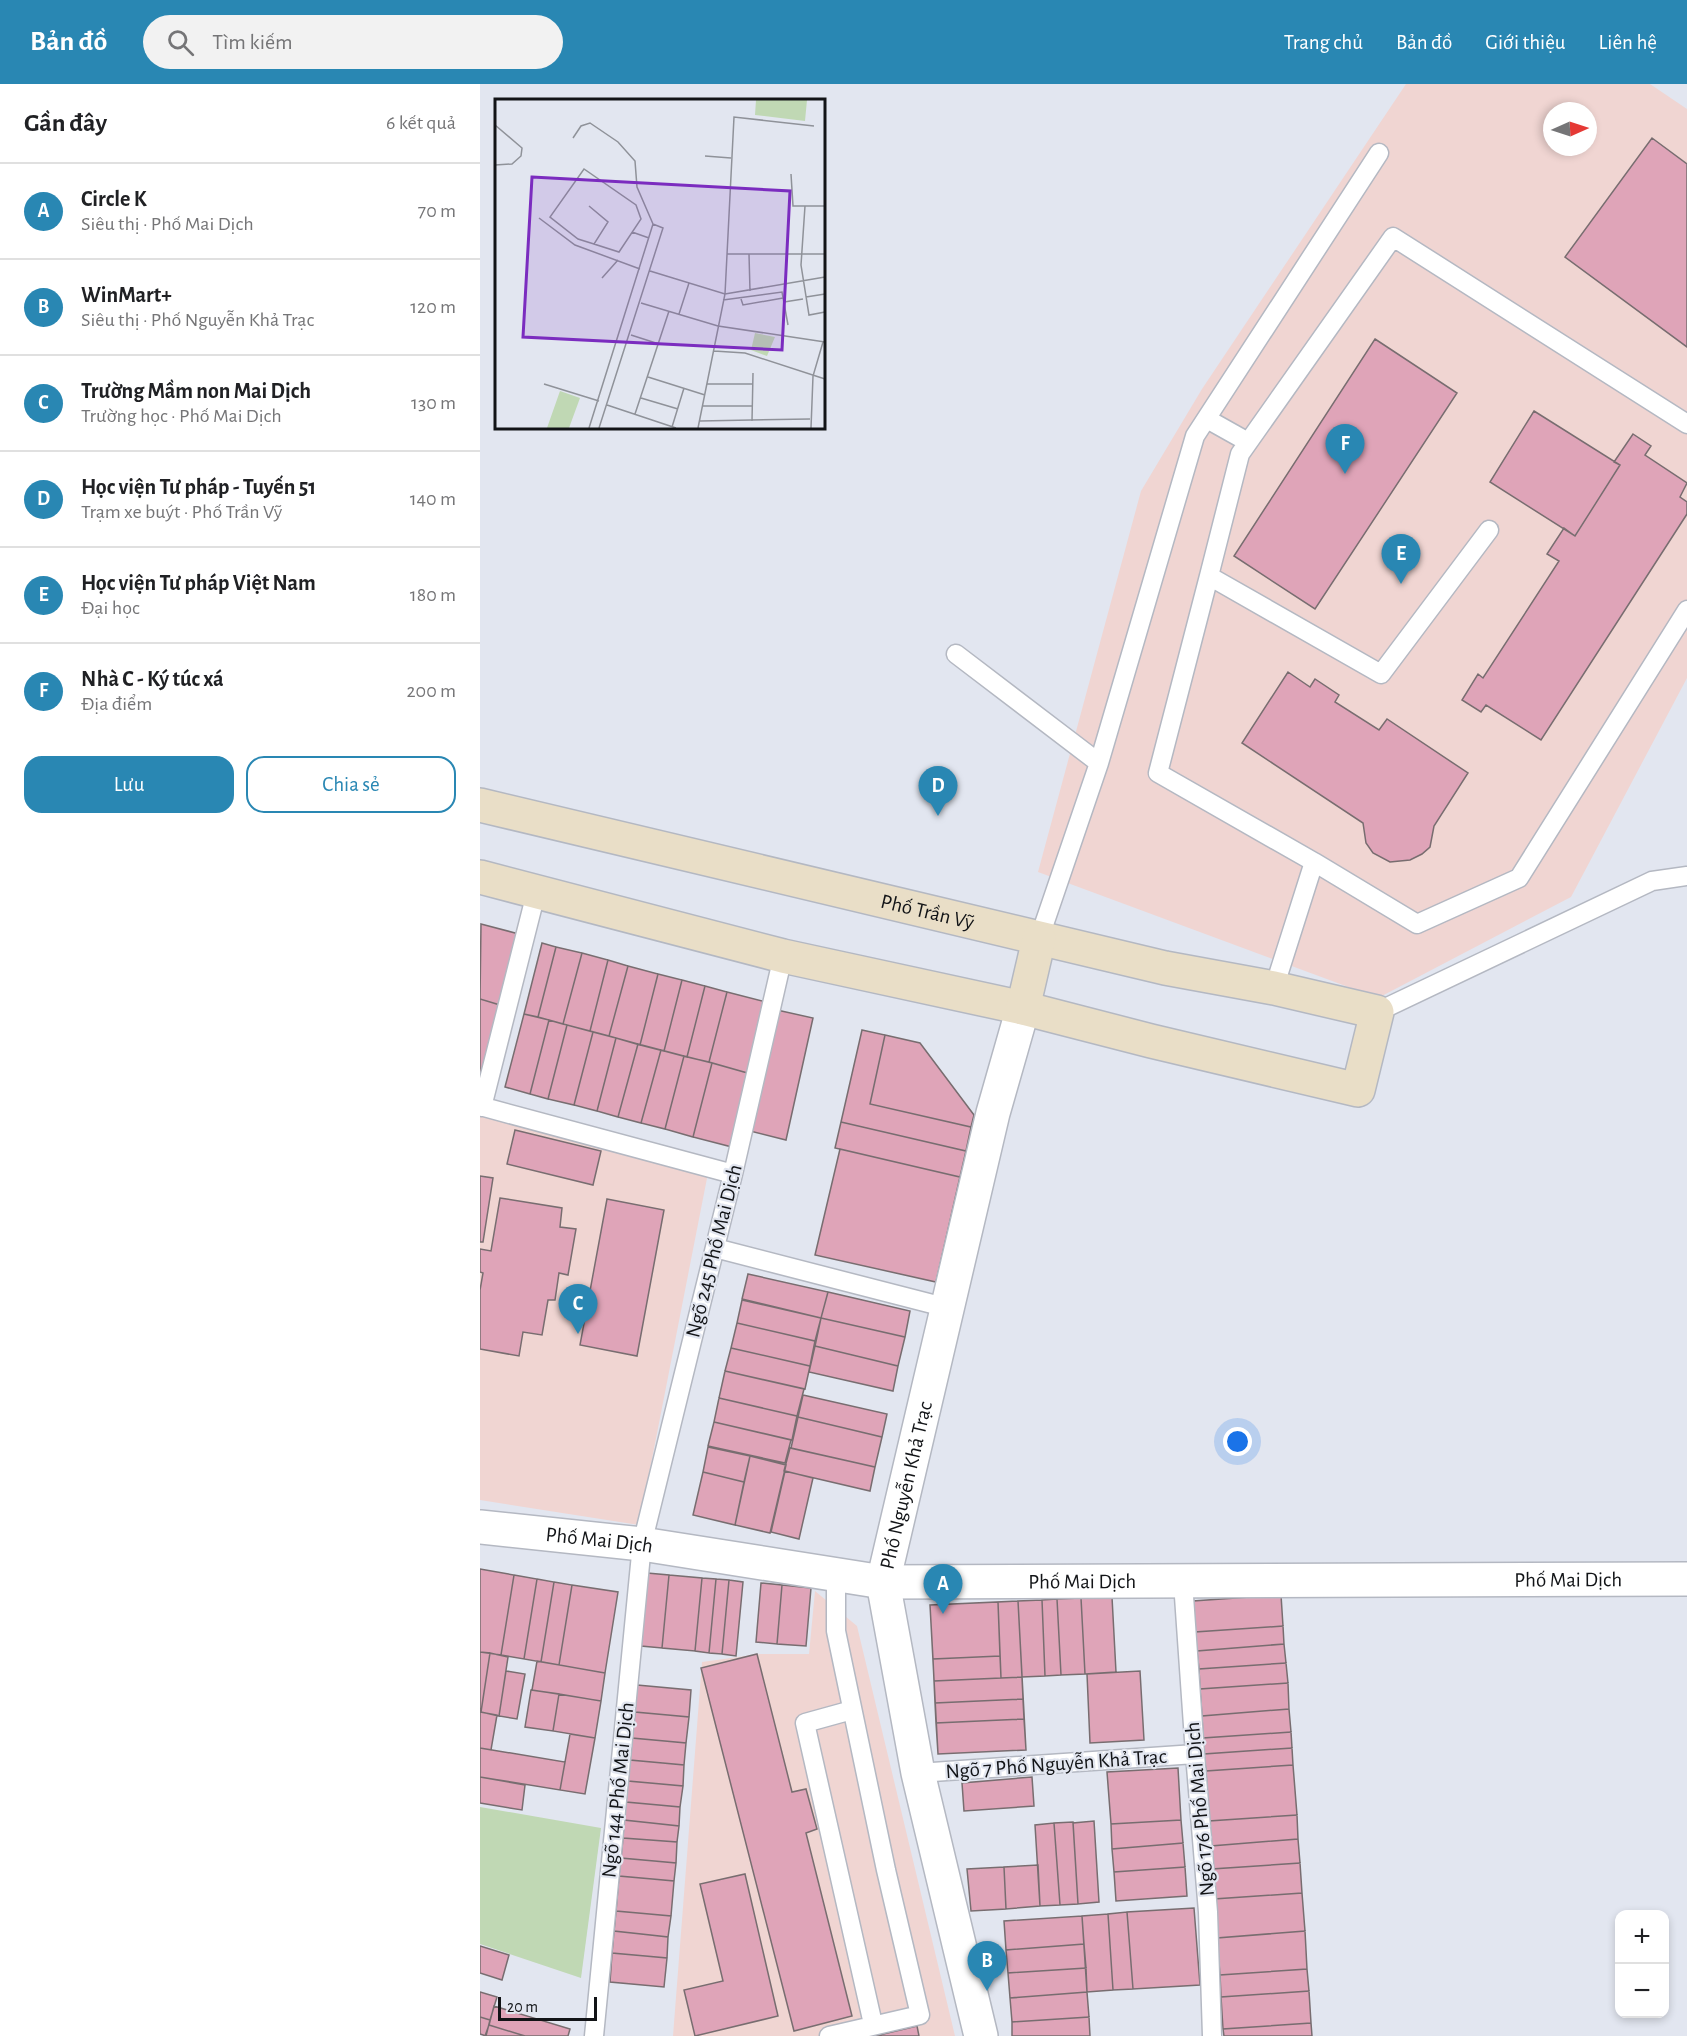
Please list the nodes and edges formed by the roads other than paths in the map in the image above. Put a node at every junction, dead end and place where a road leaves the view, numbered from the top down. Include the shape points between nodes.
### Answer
1 (1380, 153) dead end
2 (1207, 419) junction
3 (1687, 424) edge
4 (1248, 442) junction
5 (1489, 530) dead end
6 (1209, 576) junction
7 (1687, 610) edge
8 (956, 654) dead end
9 (1099, 763) junction
10 (480, 805) edge
11 (1314, 862) junction
12 (1687, 876) edge
13 (480, 877) edge
14 (536, 893) junction
15 (1039, 939) junction
16 (783, 956) junction
17 (1274, 988) junction
18 (1023, 1008) junction
19 (1377, 1012) junction
20 (481, 1107) edge
21 (733, 1174) junction
22 (715, 1248) junction
23 (948, 1308) junction
24 (480, 1527) edge
25 (642, 1544) junction
26 (836, 1574) junction
27 (1687, 1579) edge
28 (883, 1582) junction
29 (1184, 1582) junction
30 (852, 1710) junction
31 (1195, 1754) junction
32 (918, 1773) junction
33 (873, 2024) junction
34 (839, 2035) edge
35 (594, 2036) edge
36 (981, 2036) edge
37 (1212, 2036) edge

1 - 2 lane
2 - 4 lane
2 - 9 lane via 1195,436
3 - 4 lane via 1393,237
4 - 6 lane via 1240,454
5 - 6 lane via 1381,674
6 - 11 lane via 1158,773
7 - 11 lane via 1518,878 1417,924
8 - 9 lane
9 - 15 lane
10 - 15 main road, Phố Trần Vỹ
11 - 17 lane
12 - 19 lane via 1652,881
13 - 14 main road
14 - 16 main road
14 - 20 lane
15 - 17 main road, Phố Trần Vỹ
15 - 18 main road
16 - 18 main road
16 - 21 lane, Ngõ 245 Phố Mai Dịch
17 - 19 main road, Phố Trần Vỹ
18 - 19 main road via 1358,1090
18 - 23 street, Phố Nguyễn Khả Trạc via 993,1113
20 - 21 lane
21 - 22 lane, Ngõ 245 Phố Mai Dịch
22 - 23 lane
22 - 25 lane, Ngõ 245 Phố Mai Dịch
23 - 28 street, Phố Nguyễn Khả Trạc
24 - 25 street, Phố Mai Dịch
25 - 26 street, Phố Mai Dịch
25 - 35 lane, Ngõ 144 Phố Mai Dịch
26 - 28 street, Phố Mai Dịch
26 - 30 lane via 836,1631
27 - 29 street, Phố Mai Dịch
28 - 29 street, Phố Mai Dịch
28 - 32 street, Phố Nguyễn Khả Trạc
29 - 31 lane, Ngõ 176 Phố Mai Dịch
30 - 33 lane via 805,1723
30 - 33 lane via 920,2015
31 - 32 lane, Ngõ 7 Phố Nguyễn Khả Trạc
31 - 37 lane, Ngõ 176 Phố Mai Dịch via 1208,1912
32 - 36 street, Phố Nguyễn Khả Trạc
33 - 34 lane

